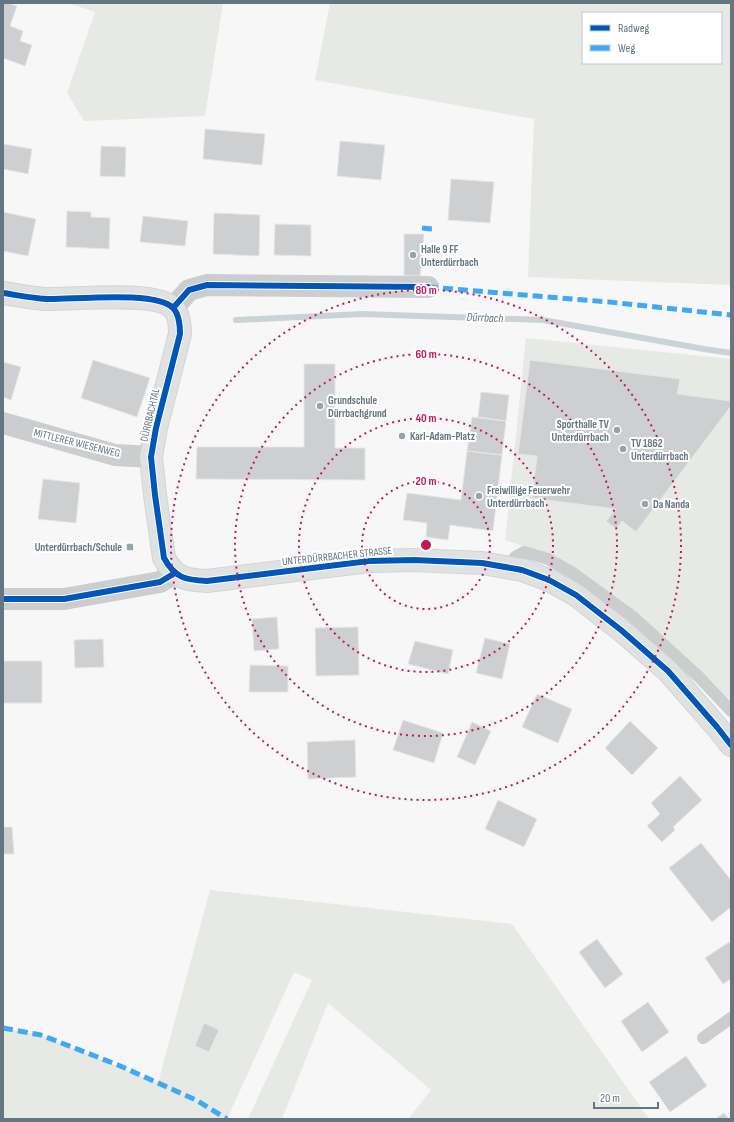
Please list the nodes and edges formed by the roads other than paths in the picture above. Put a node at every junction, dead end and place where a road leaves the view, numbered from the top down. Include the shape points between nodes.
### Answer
1 (428, 287) dead end
2 (3, 293) edge
3 (172, 308) junction
4 (3, 423) edge
5 (152, 457) junction
6 (510, 568) junction
7 (175, 573) junction
8 (3, 599) edge
9 (731, 711) edge
10 (731, 745) edge
11 (731, 1018) edge
12 (703, 1038) dead end

1 - 3 street via 207,285 189,290
2 - 3 street via 46,299 158,300
3 - 5 street, DÜRRBACHTAL via 180,323 180,334 156,428
4 - 5 street, MITTLERER WIESENWEG via 115,455
5 - 7 street, DÜRRBACHTAL via 164,558
6 - 7 street, UNTERDÜRRBACHER STRASSE via 482,563 414,560 368,561 207,581 190,580
6 - 9 lane via 515,556 524,552 548,559 573,573 632,616
6 - 10 street, UNTERDÜRRBACHER STRASSE via 556,583 576,595 620,630 668,671
7 - 8 street via 160,582 64,599
11 - 12 lane

